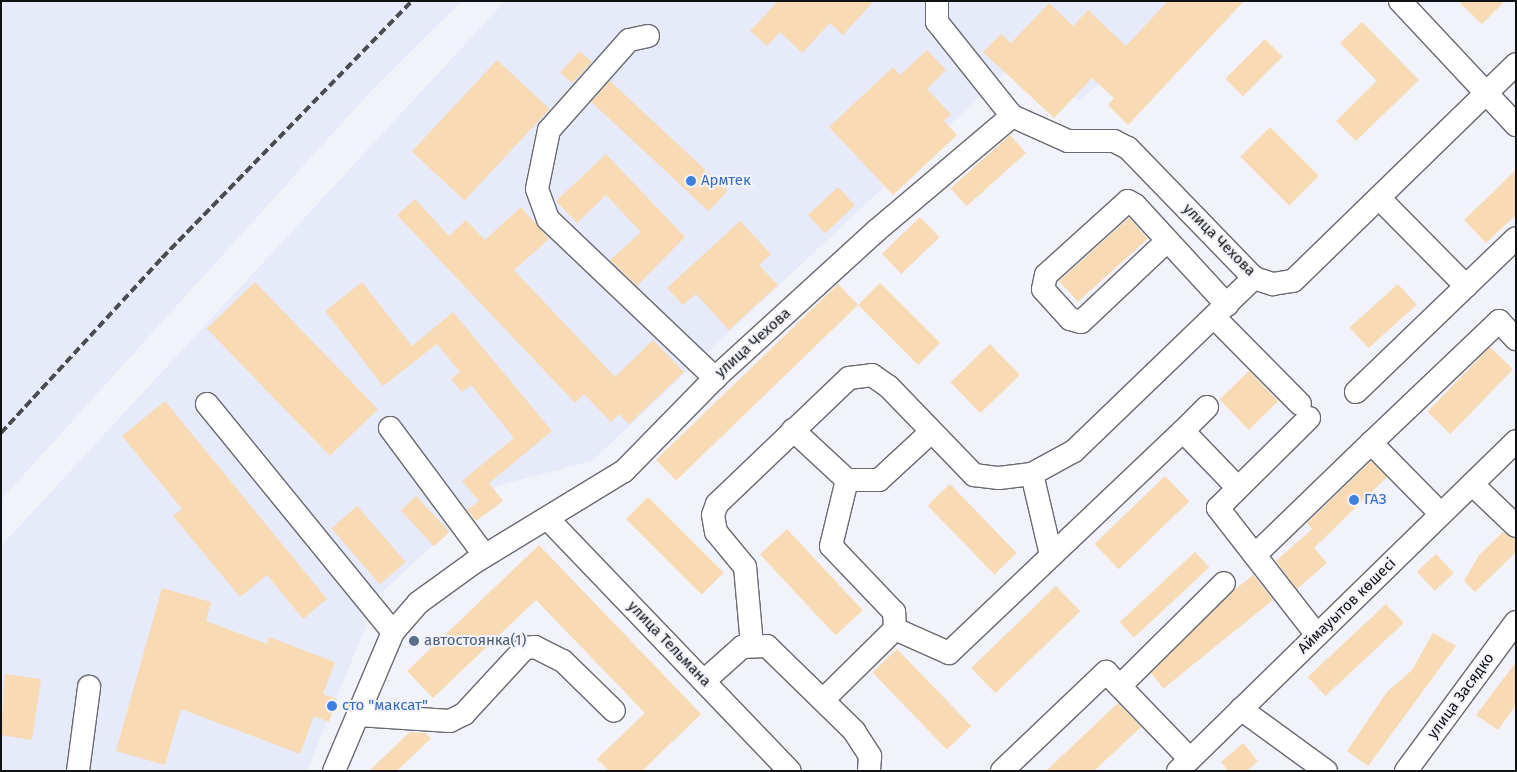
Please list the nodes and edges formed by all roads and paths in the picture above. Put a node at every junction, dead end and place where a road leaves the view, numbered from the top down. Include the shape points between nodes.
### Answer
1 (937, 1) edge
2 (1400, 1) edge
3 (648, 36) dead end
4 (1516, 64) edge
5 (1486, 94) junction
6 (1012, 116) junction
7 (1516, 125) edge
8 (1378, 198) junction
9 (1516, 238) edge
10 (1167, 241) junction
11 (1254, 278) junction
12 (1466, 286) junction
13 (1220, 311) junction
14 (1511, 325) edge
15 (715, 378) junction
16 (1356, 392) dead end
17 (207, 404) dead end
18 (1206, 407) dead end
19 (390, 428) dead end
20 (793, 430) junction
21 (1183, 431) junction
22 (931, 432) junction
23 (1516, 440) edge
24 (1371, 444) junction
25 (1032, 474) junction
26 (847, 480) junction
27 (1472, 484) junction
28 (1238, 488) junction
29 (1441, 514) junction
30 (548, 519) junction
31 (1516, 526) edge
32 (1051, 555) junction
33 (1255, 555) junction
34 (485, 556) junction
35 (1224, 583) dead end
36 (1516, 622) edge
37 (895, 629) junction
38 (393, 632) junction
39 (1318, 635) junction
40 (752, 645) junction
41 (704, 680) junction
42 (1120, 686) junction
43 (88, 687) dead end
44 (823, 700) junction
45 (1241, 709) junction
46 (614, 711) dead end
47 (358, 715) junction
48 (1184, 765) edge
49 (78, 771) edge
50 (334, 771) edge
51 (790, 771) edge
52 (869, 771) edge
53 (1002, 771) edge
54 (1326, 771) edge
55 (1406, 771) edge

1 - 6 street, улица Чехова via 937,22
2 - 5 street
3 - 15 street via 630,40 549,130 538,189 548,219
4 - 5 street, улица Чехова
5 - 7 street
5 - 8 street, улица Чехова
6 - 11 street, улица Чехова via 1068,141 1114,141 1128,148
6 - 15 street, улица Чехова via 876,231
8 - 11 street, улица Чехова via 1292,281 1273,284
8 - 12 street
9 - 12 street
10 - 10 street via 1081,322 1070,319 1043,289 1046,275 1125,201 1135,205
10 - 13 street
11 - 13 street
12 - 16 street
13 - 25 street via 1074,451
13 - 28 street via 1305,411
14 - 24 street via 1500,321
15 - 30 street, улица Чехова via 624,471
17 - 38 street
18 - 21 street
19 - 34 street
20 - 22 street via 849,378 859,374 872,375 888,386
20 - 26 street
20 - 40 street via 717,504 713,515 716,532 745,567
21 - 28 street
21 - 32 street
22 - 25 street via 974,475 999,478
22 - 26 street via 878,480
23 - 27 street, Аймауытов көшесі
24 - 29 street
24 - 33 street
25 - 32 street
26 - 37 street via 831,546 894,612
27 - 29 street, Аймауытов көшесі
27 - 31 street
28 - 33 street via 1218,508
29 - 39 street, Аймауытов көшесі
30 - 34 street, улица Чехова
30 - 41 street, улица Тельмана
32 - 37 street via 949,653
33 - 39 street
34 - 38 street, улица Чехова via 418,603
35 - 42 street
36 - 55 street, улица Засядко
37 - 44 street
38 - 47 street, улица Чехова
39 - 45 street, Аймауытов көшесі
40 - 41 street via 734,652
40 - 44 street via 767,646
41 - 51 street, улица Тельмана
42 - 48 street
42 - 53 street via 1106,672
43 - 49 street
44 - 52 street via 863,743 870,756
45 - 48 street, Аймауытов көшесі
45 - 54 street
46 - 47 street via 563,661 535,647 525,648 464,714 450,720
47 - 50 street, улица Чехова

